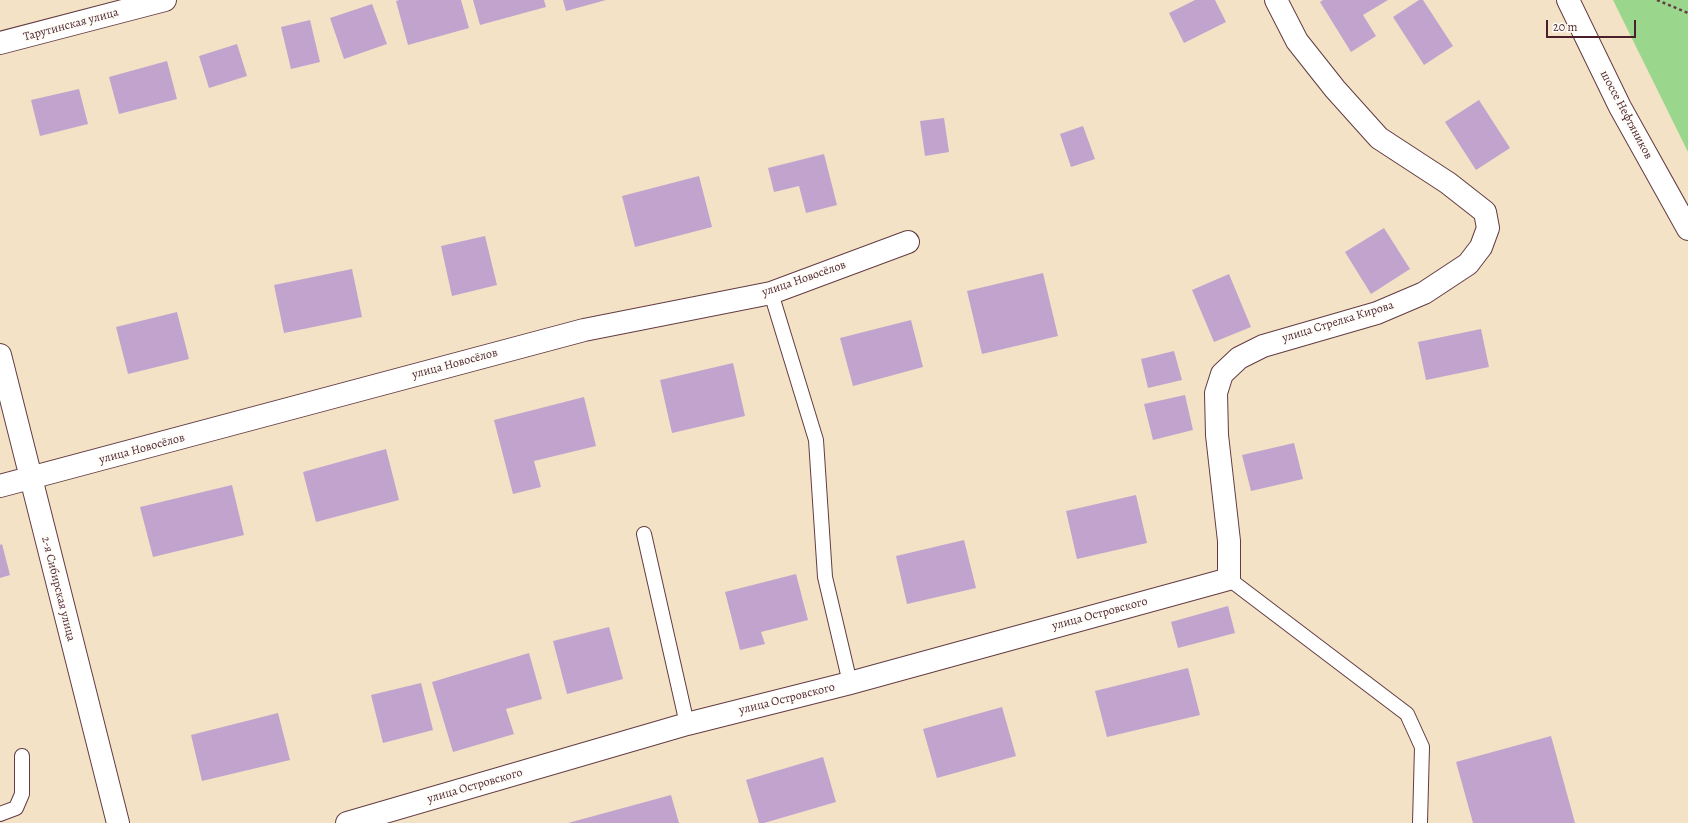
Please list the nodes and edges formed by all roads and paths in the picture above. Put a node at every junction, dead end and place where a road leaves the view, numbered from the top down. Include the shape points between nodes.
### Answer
1 (165, 0) edge
2 (1276, 0) edge
3 (1568, 0) edge
4 (1657, 0) edge
5 (1688, 13) edge
6 (0, 43) edge
7 (1688, 229) edge
8 (908, 242) dead end
9 (771, 292) junction
10 (0, 355) edge
11 (30, 479) junction
12 (0, 486) edge
13 (644, 534) dead end
14 (1229, 579) junction
15 (850, 683) junction
16 (687, 724) junction
17 (22, 756) dead end
18 (0, 814) edge
19 (118, 823) edge
20 (347, 823) edge
21 (1420, 823) edge

1 - 6 street, Тарутинская улица
2 - 14 street, улица Стрелка Кирова via 1297,41 1379,138 1448,183 1485,212 1488,228 1481,247 1468,264 1424,293 1377,313 1263,346 1239,358 1222,374 1216,393 1217,435 1229,541
3 - 7 street, шоссе Нефтяников via 1620,107
4 - 5 path
8 - 9 street, улица Новосёлов
9 - 11 street, улица Новосёлов via 584,330
9 - 15 lane via 816,440 825,577
10 - 11 street, 2-я Сибирская улица
11 - 12 street, улица Новосёлов
11 - 19 street, 2-я Сибирская улица
13 - 16 lane
14 - 15 street, улица Островского
14 - 21 lane via 1408,714 1422,747
15 - 16 street, улица Островского
16 - 20 street, улица Островского
17 - 18 lane via 22,794 16,808

